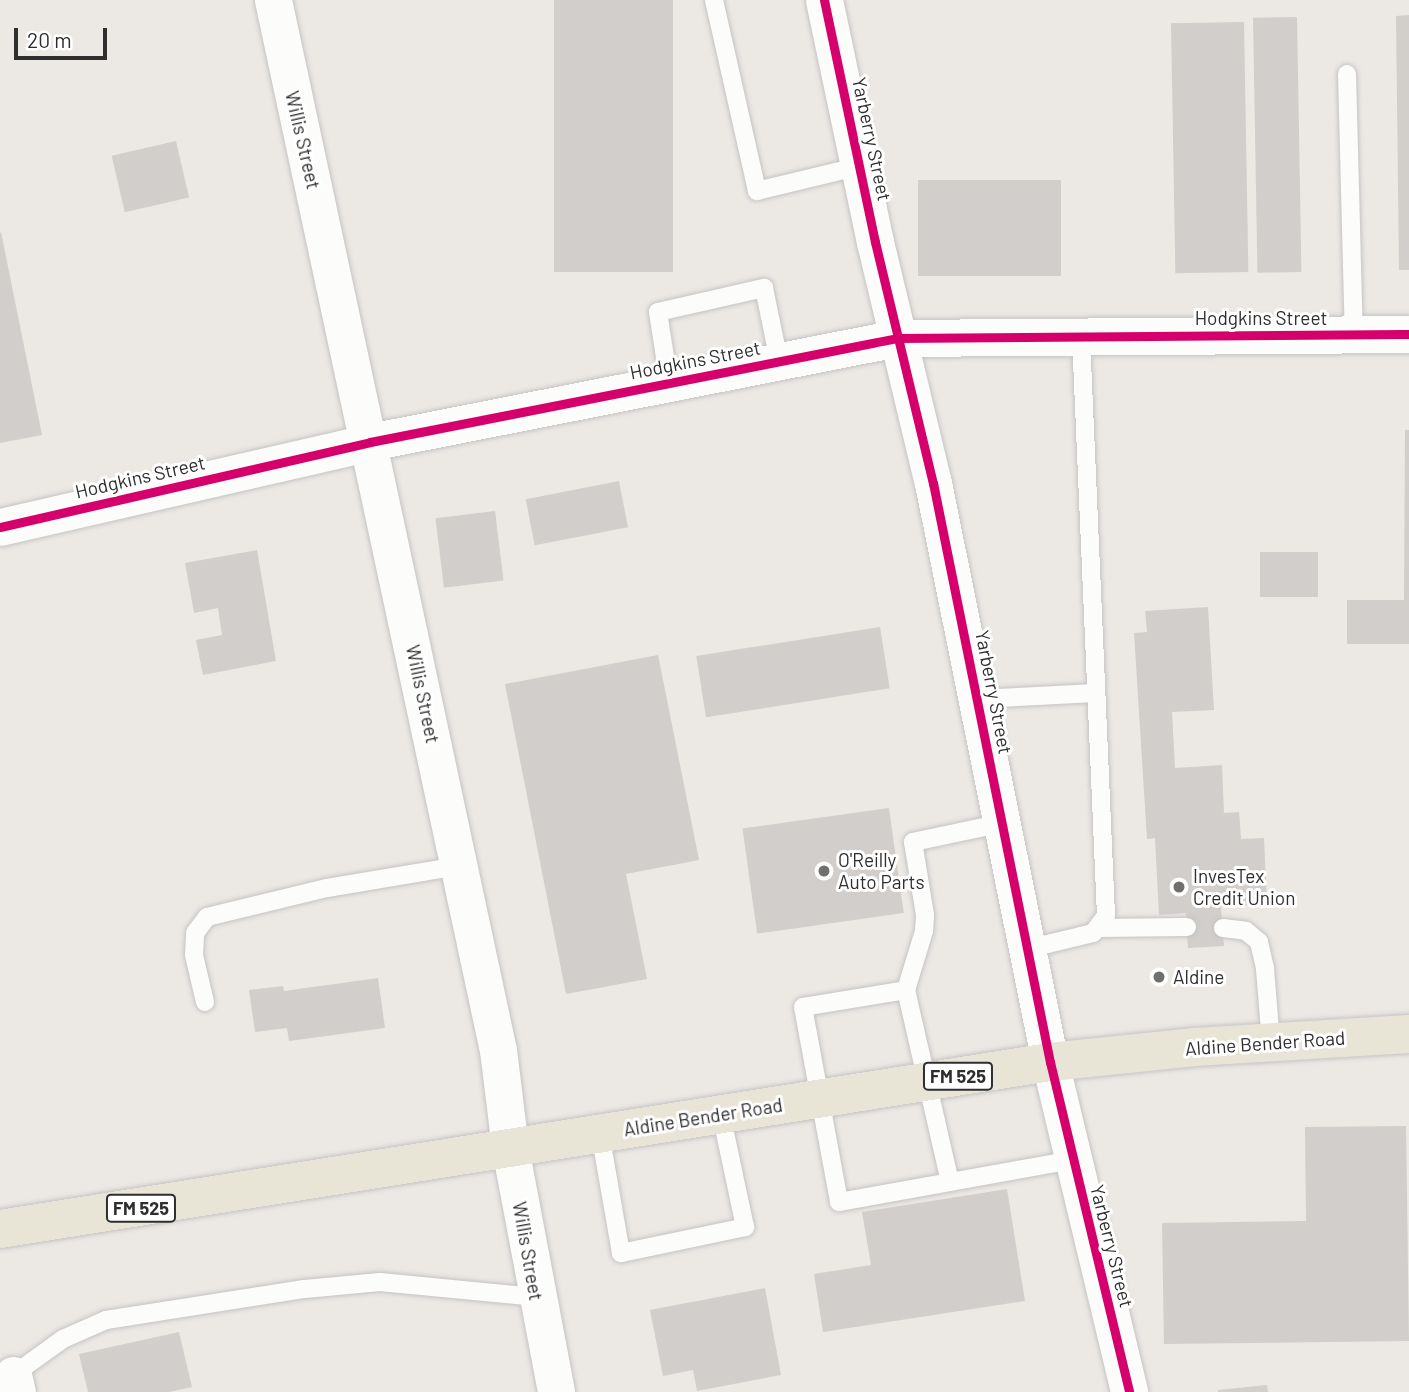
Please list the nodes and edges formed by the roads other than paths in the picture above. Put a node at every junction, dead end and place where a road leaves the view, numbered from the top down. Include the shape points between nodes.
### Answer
1 (273, 0) edge
2 (714, 0) edge
3 (824, 0) edge
4 (1347, 74) dead end
5 (860, 166) junction
6 (1409, 334) edge
7 (1354, 335) junction
8 (1081, 336) junction
9 (897, 338) junction
10 (779, 361) junction
11 (669, 383) junction
12 (370, 442) junction
13 (0, 527) edge
14 (1096, 693) junction
15 (978, 699) junction
16 (1003, 823) junction
17 (459, 866) junction
18 (1187, 927) dead end
19 (1097, 928) junction
20 (1223, 928) dead end
21 (1027, 950) junction
22 (906, 990) junction
23 (205, 1002) dead end
24 (1409, 1034) edge
25 (1271, 1042) junction
26 (1050, 1062) junction
27 (926, 1081) junction
28 (818, 1098) junction
29 (720, 1114) junction
30 (600, 1133) junction
31 (510, 1148) junction
32 (1073, 1160) junction
33 (950, 1182) junction
34 (0, 1229) edge
35 (537, 1297) junction
36 (15, 1383) edge
37 (556, 1392) edge
38 (1129, 1392) edge

1 - 12 street, Willis Street
2 - 5 lane via 757,191
3 - 5 street, Yarberry Street
4 - 7 lane
5 - 9 street, Yarberry Street
6 - 7 street, Hodgkins Street
7 - 8 street, Hodgkins Street
8 - 9 street, Hodgkins Street
8 - 14 lane
9 - 10 street, Hodgkins Street
9 - 15 street, Yarberry Street via 933,482
10 - 11 street, Hodgkins Street
10 - 11 lane via 764,288 658,312
11 - 12 street, Hodgkins Street
12 - 13 street, Hodgkins Street
12 - 17 street, Willis Street
14 - 15 lane
14 - 19 lane via 1106,916
15 - 16 street, Yarberry Street
16 - 21 street, Yarberry Street
16 - 22 lane via 913,842 925,915
17 - 23 lane via 327,888 207,917 195,933 194,955
17 - 31 street, Willis Street via 498,1050
18 - 19 lane
19 - 21 lane via 1093,933
20 - 25 lane via 1246,931 1259,942
21 - 26 street, Yarberry Street
22 - 27 lane
22 - 28 lane via 803,1007
24 - 25 main road, Aldine Bender Road / FM 525
25 - 26 main road, Aldine Bender Road / FM 525
26 - 27 main road, Aldine Bender Road / FM 525
26 - 32 street, Yarberry Street
27 - 28 main road, Aldine Bender Road / FM 525
27 - 33 lane
28 - 29 main road, Aldine Bender Road / FM 525
28 - 33 lane via 839,1202
29 - 30 main road, Aldine Bender Road / FM 525
29 - 30 lane via 745,1227 621,1253
30 - 31 main road, Aldine Bender Road / FM 525
31 - 34 main road, Aldine Bender Road / FM 525
31 - 35 street, Willis Street
32 - 33 lane
32 - 38 street, Yarberry Street
35 - 36 lane via 380,1282 106,1320 63,1339
35 - 37 street, Willis Street

